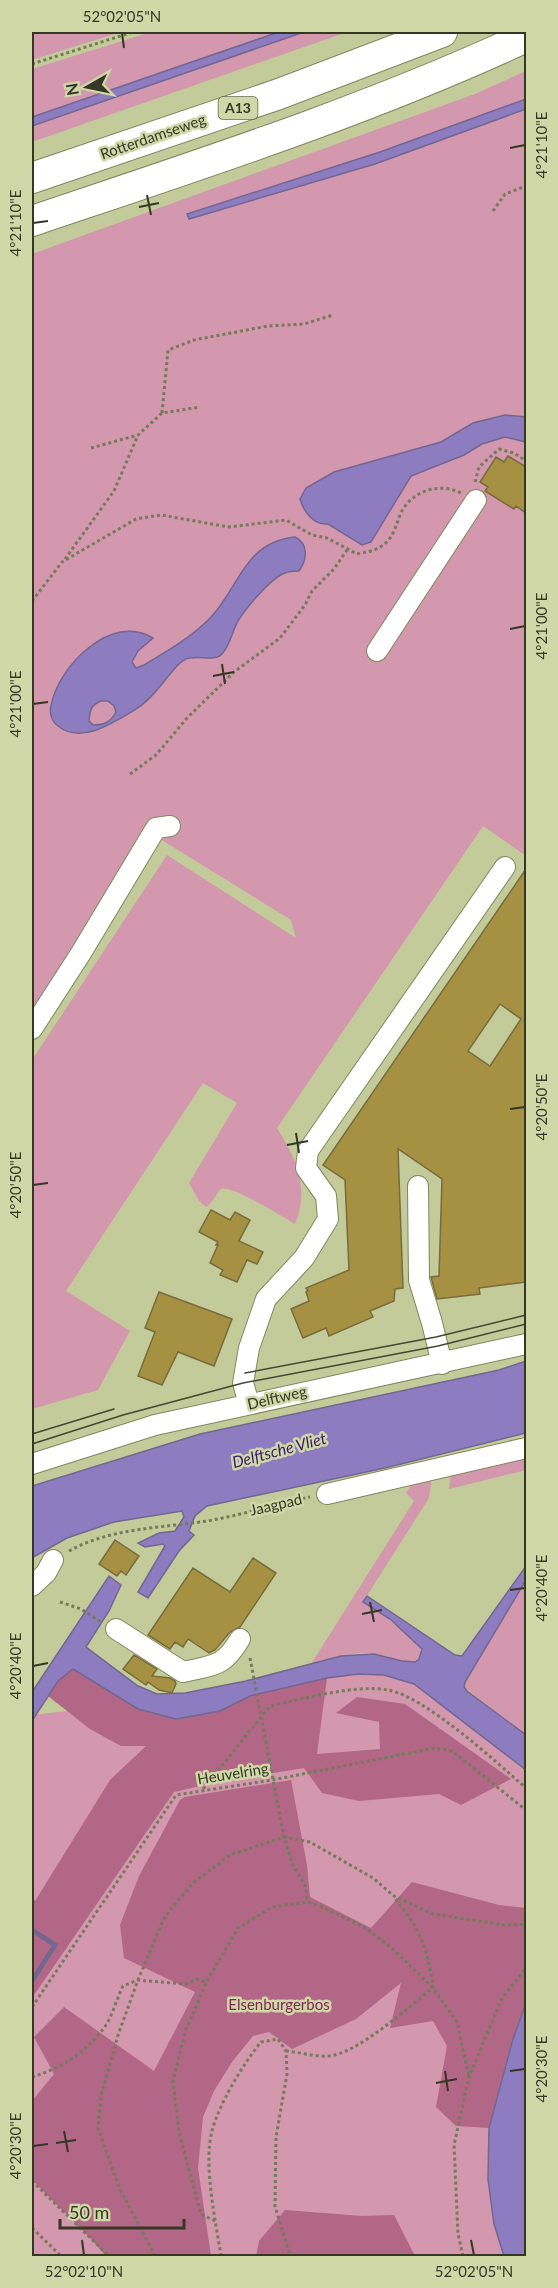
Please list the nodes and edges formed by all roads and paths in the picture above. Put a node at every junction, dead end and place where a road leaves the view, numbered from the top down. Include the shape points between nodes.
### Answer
1 (133, 32) edge
2 (442, 32) edge
3 (526, 37) edge
4 (32, 64) edge
5 (32, 178) edge
6 (526, 186) edge
7 (120, 191) junction
8 (493, 212) dead end
9 (32, 222) edge
10 (32, 232) edge
11 (333, 315) dead end
12 (200, 407) dead end
13 (162, 413) junction
14 (138, 435) junction
15 (91, 448) dead end
16 (526, 461) edge
17 (476, 500) junction
18 (347, 550) junction
19 (62, 562) junction
20 (32, 601) edge
21 (377, 651) dead end
22 (130, 774) dead end
23 (170, 826) dead end
24 (505, 867) dead end
25 (32, 1029) edge
26 (418, 1186) dead end
27 (526, 1344) edge
28 (442, 1364) junction
29 (249, 1404) junction
30 (526, 1448) edge
31 (32, 1464) edge
32 (327, 1494) joint
33 (53, 1560) joint
34 (32, 1586) edge
35 (60, 1602) dead end
36 (111, 1628) joint
37 (240, 1639) dead end
38 (253, 1672) dead end
39 (261, 1717) junction
40 (272, 1780) junction
41 (526, 1788) edge
42 (202, 1790) junction
43 (526, 1810) edge
44 (284, 1837) junction
45 (394, 1896) junction
46 (307, 1902) junction
47 (526, 1924) edge
48 (526, 1968) edge
49 (138, 1980) junction
50 (206, 1982) junction
51 (433, 1988) junction
52 (32, 2007) edge
53 (286, 2051) junction
54 (32, 2077) edge
55 (469, 2077) junction
56 (32, 2181) edge
57 (215, 2221) junction
58 (32, 2228) edge
59 (61, 2256) edge
60 (109, 2256) edge
61 (155, 2256) edge
62 (221, 2256) edge
63 (290, 2256) edge
64 (464, 2256) edge

1 - 4 path
2 - 5 highway, Rotterdamseweg / A13 via 279,94
3 - 7 highway via 342,114
6 - 8 path via 505,194
7 - 9 highway
7 - 10 highway
11 - 13 path via 304,324 194,340 168,350
12 - 13 path
13 - 14 path
14 - 15 path
14 - 19 path via 114,490
16 - 17 path via 499,449 479,467
17 - 18 path via 452,488 427,489 412,498 402,511 397,529 384,545 357,554
17 - 21 street
18 - 19 path via 286,520 229,527 161,515 136,519
18 - 22 path via 312,591 280,638 234,672 156,755
19 - 20 path
23 - 25 street via 156,828
24 - 29 street via 308,1151 306,1168 326,1196 328,1219 304,1258 266,1299 244,1373
26 - 28 street via 419,1280
27 - 28 street, Delftweg
28 - 29 street, Delftweg
29 - 31 street, Delftweg via 155,1425
30 - 32 street
32 - 33 path, Jaagpad via 208,1521 115,1534 80,1545
33 - 34 street
35 - 36 path via 81,1609
36 - 37 street via 183,1672 221,1664
38 - 39 path
39 - 40 path
39 - 41 path via 270,1706 350,1690 389,1690 420,1703
39 - 42 path
40 - 42 path, Heuvelring
40 - 43 path, Heuvelring via 435,1748 452,1751
40 - 44 path
42 - 52 path, Heuvelring via 176,1795
44 - 45 path via 310,1842 374,1878
44 - 46 path via 293,1865 306,1887
44 - 49 path via 230,1854 193,1883 165,1917
45 - 47 path via 444,1917
45 - 51 path via 415,1923 428,1953
46 - 50 path via 272,1907 238,1928
46 - 51 path via 363,1927 393,1949
48 - 55 path via 502,1998
49 - 50 path
49 - 54 path via 123,1986 107,2024 84,2050 52,2070
49 - 61 path via 104,2086 98,2127 119,2187
50 - 57 path via 185,2032 173,2082 179,2132 201,2214
51 - 53 path via 350,2049 328,2056
51 - 55 path via 457,2022
53 - 57 path via 278,2039 261,2042 232,2085 211,2132 209,2168
53 - 63 path via 287,2074 276,2138 275,2206
55 - 64 path via 454,2145 458,2234
56 - 60 path
57 - 62 path
58 - 59 path

